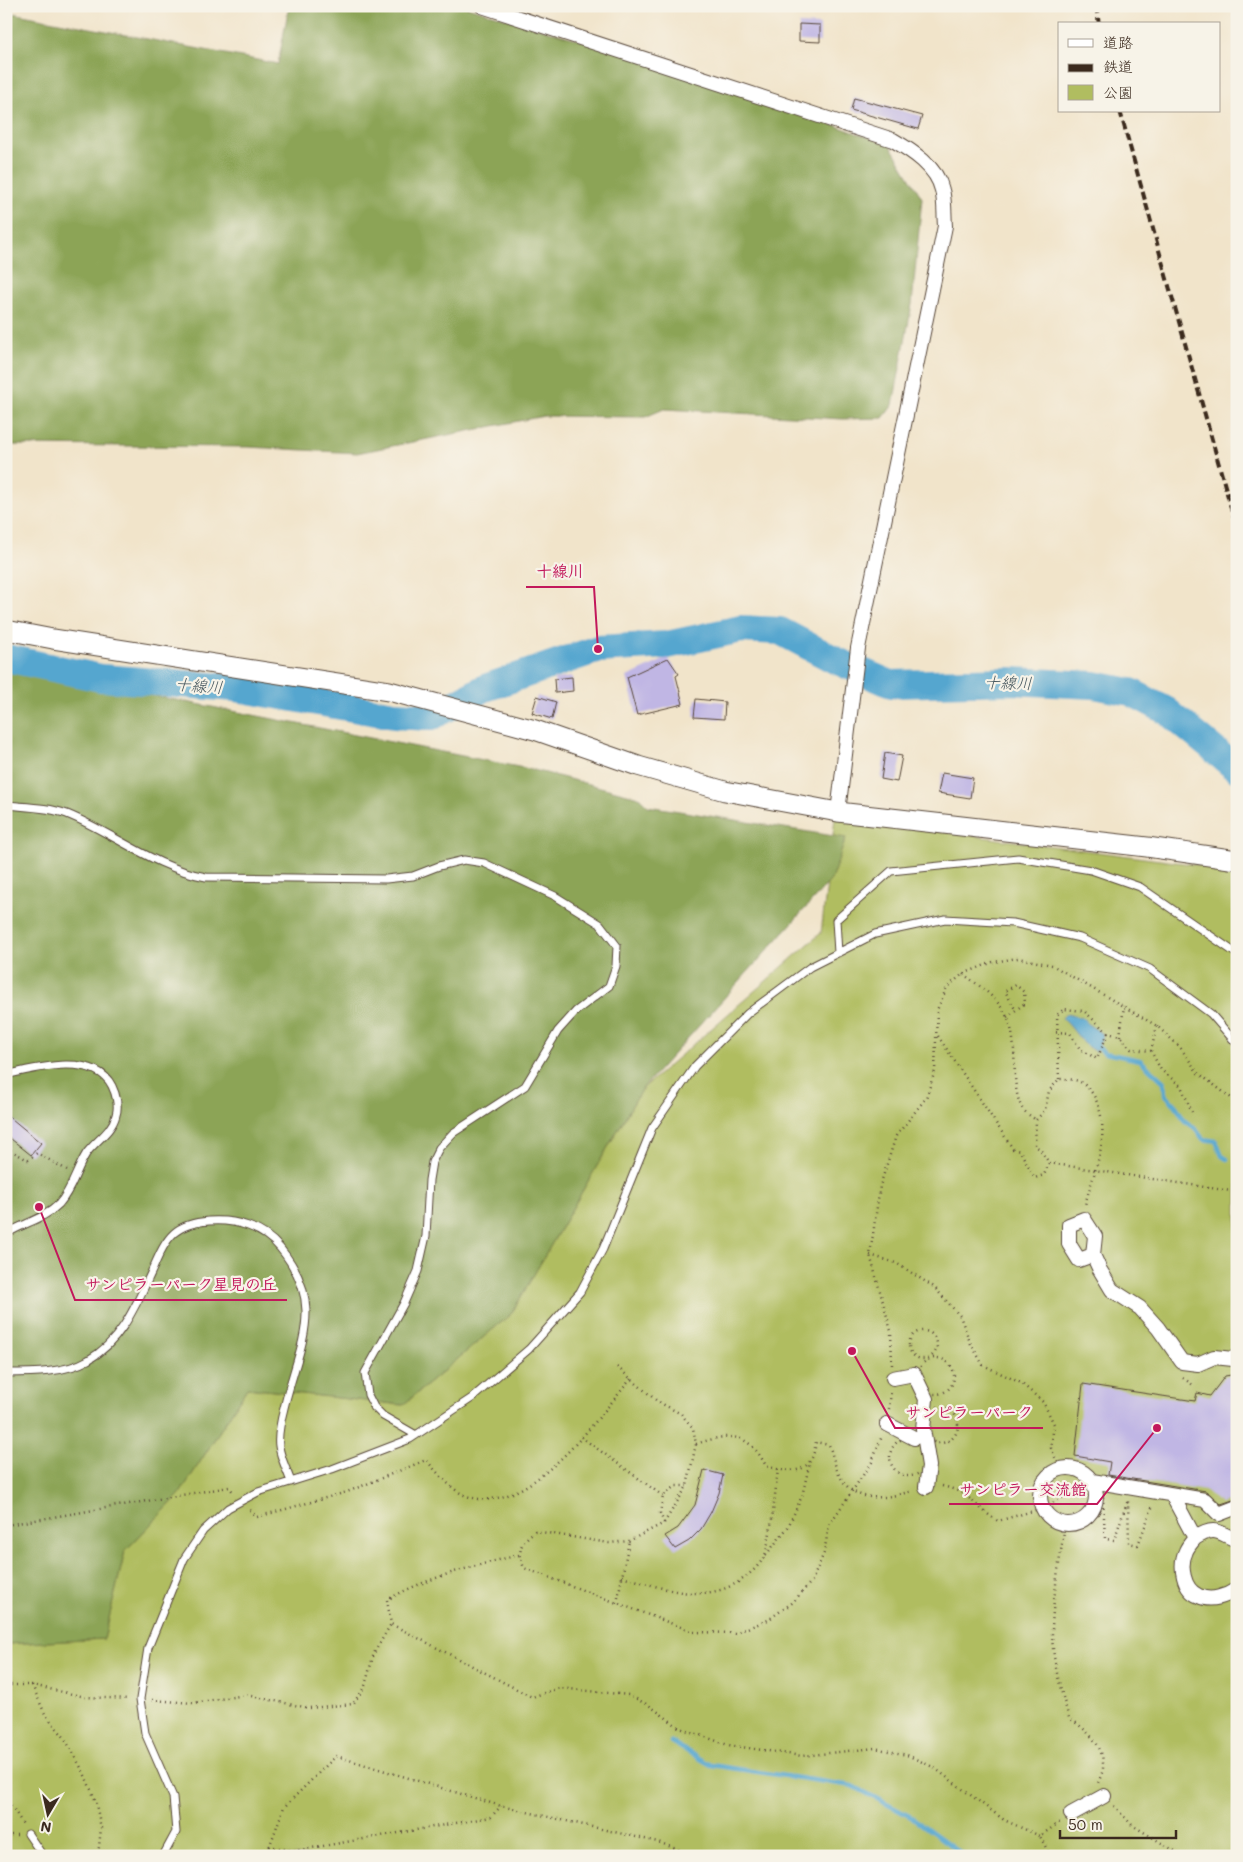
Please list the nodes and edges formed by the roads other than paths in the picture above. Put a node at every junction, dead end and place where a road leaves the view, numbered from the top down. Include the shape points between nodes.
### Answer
1 (482, 6) edge
2 (6, 630) edge
3 (6, 805) edge
4 (838, 812) junction
5 (1237, 860) edge
6 (838, 953) junction
7 (1237, 954) edge
8 (1237, 1044) edge
9 (6, 1075) edge
10 (6, 1234) edge
11 (1094, 1254) junction
12 (1237, 1356) edge
13 (6, 1372) edge
14 (893, 1378) road end
15 (887, 1424) road end
16 (918, 1434) junction
17 (416, 1435) junction
18 (291, 1482) junction
19 (1098, 1482) junction
20 (926, 1487) road end
21 (1172, 1496) junction
22 (1237, 1507) edge
23 (1195, 1538) junction
24 (1236, 1541) edge
25 (1237, 1589) edge
26 (1104, 1796) road end
27 (1071, 1814) road end
28 (28, 1834) road end
29 (43, 1856) edge
30 (163, 1856) edge

1 - 4 street via 893,140 915,153 942,189 944,226 858,648
2 - 4 street via 388,691 535,730 638,766 725,791
3 - 17 lane via 64,813 155,860 188,874 206,877 386,879 414,876 464,860 484,863 555,896 600,924 617,946 616,966 609,986 576,1011 558,1031 525,1086 453,1133 432,1162 426,1236 418,1271 366,1374 368,1395 374,1407
4 - 5 street
6 - 7 lane via 836,920 891,871 1018,858 1091,870 1140,887
6 - 8 lane via 874,934 945,919 1014,923 1080,938 1150,969 1211,1014
6 - 17 lane via 810,967 748,1013 695,1066 652,1128 602,1249 580,1292 522,1355 472,1398
9 - 10 lane via 32,1068 87,1066 110,1081 116,1094 116,1116 109,1129 87,1152 60,1203
11 - 11 street via 1095,1236 1084,1219 1069,1225 1069,1244 1078,1260
11 - 12 street via 1112,1290 1140,1308 1182,1362 1198,1364 1214,1357 1234,1359
13 - 18 lane via 61,1368 88,1361 111,1343 126,1325 159,1255 174,1234 192,1223 234,1221 257,1229 277,1244 295,1266 304,1287 308,1315 282,1414 279,1445
14 - 16 street via 914,1374 926,1399
15 - 16 street
16 - 20 street via 928,1456
17 - 18 lane
18 - 30 lane via 258,1492 228,1508 203,1531 184,1559 148,1648 140,1700 145,1733 173,1797 176,1832
19 - 19 street via 1095,1507 1083,1520 1066,1524 1056,1522 1043,1508 1041,1489 1060,1469 1079,1470
19 - 21 street
21 - 22 street via 1204,1500 1219,1514
21 - 23 street
23 - 24 street via 1205,1532 1217,1531
23 - 25 street via 1182,1563 1188,1586 1198,1596 1214,1598
26 - 27 street
28 - 29 lane

